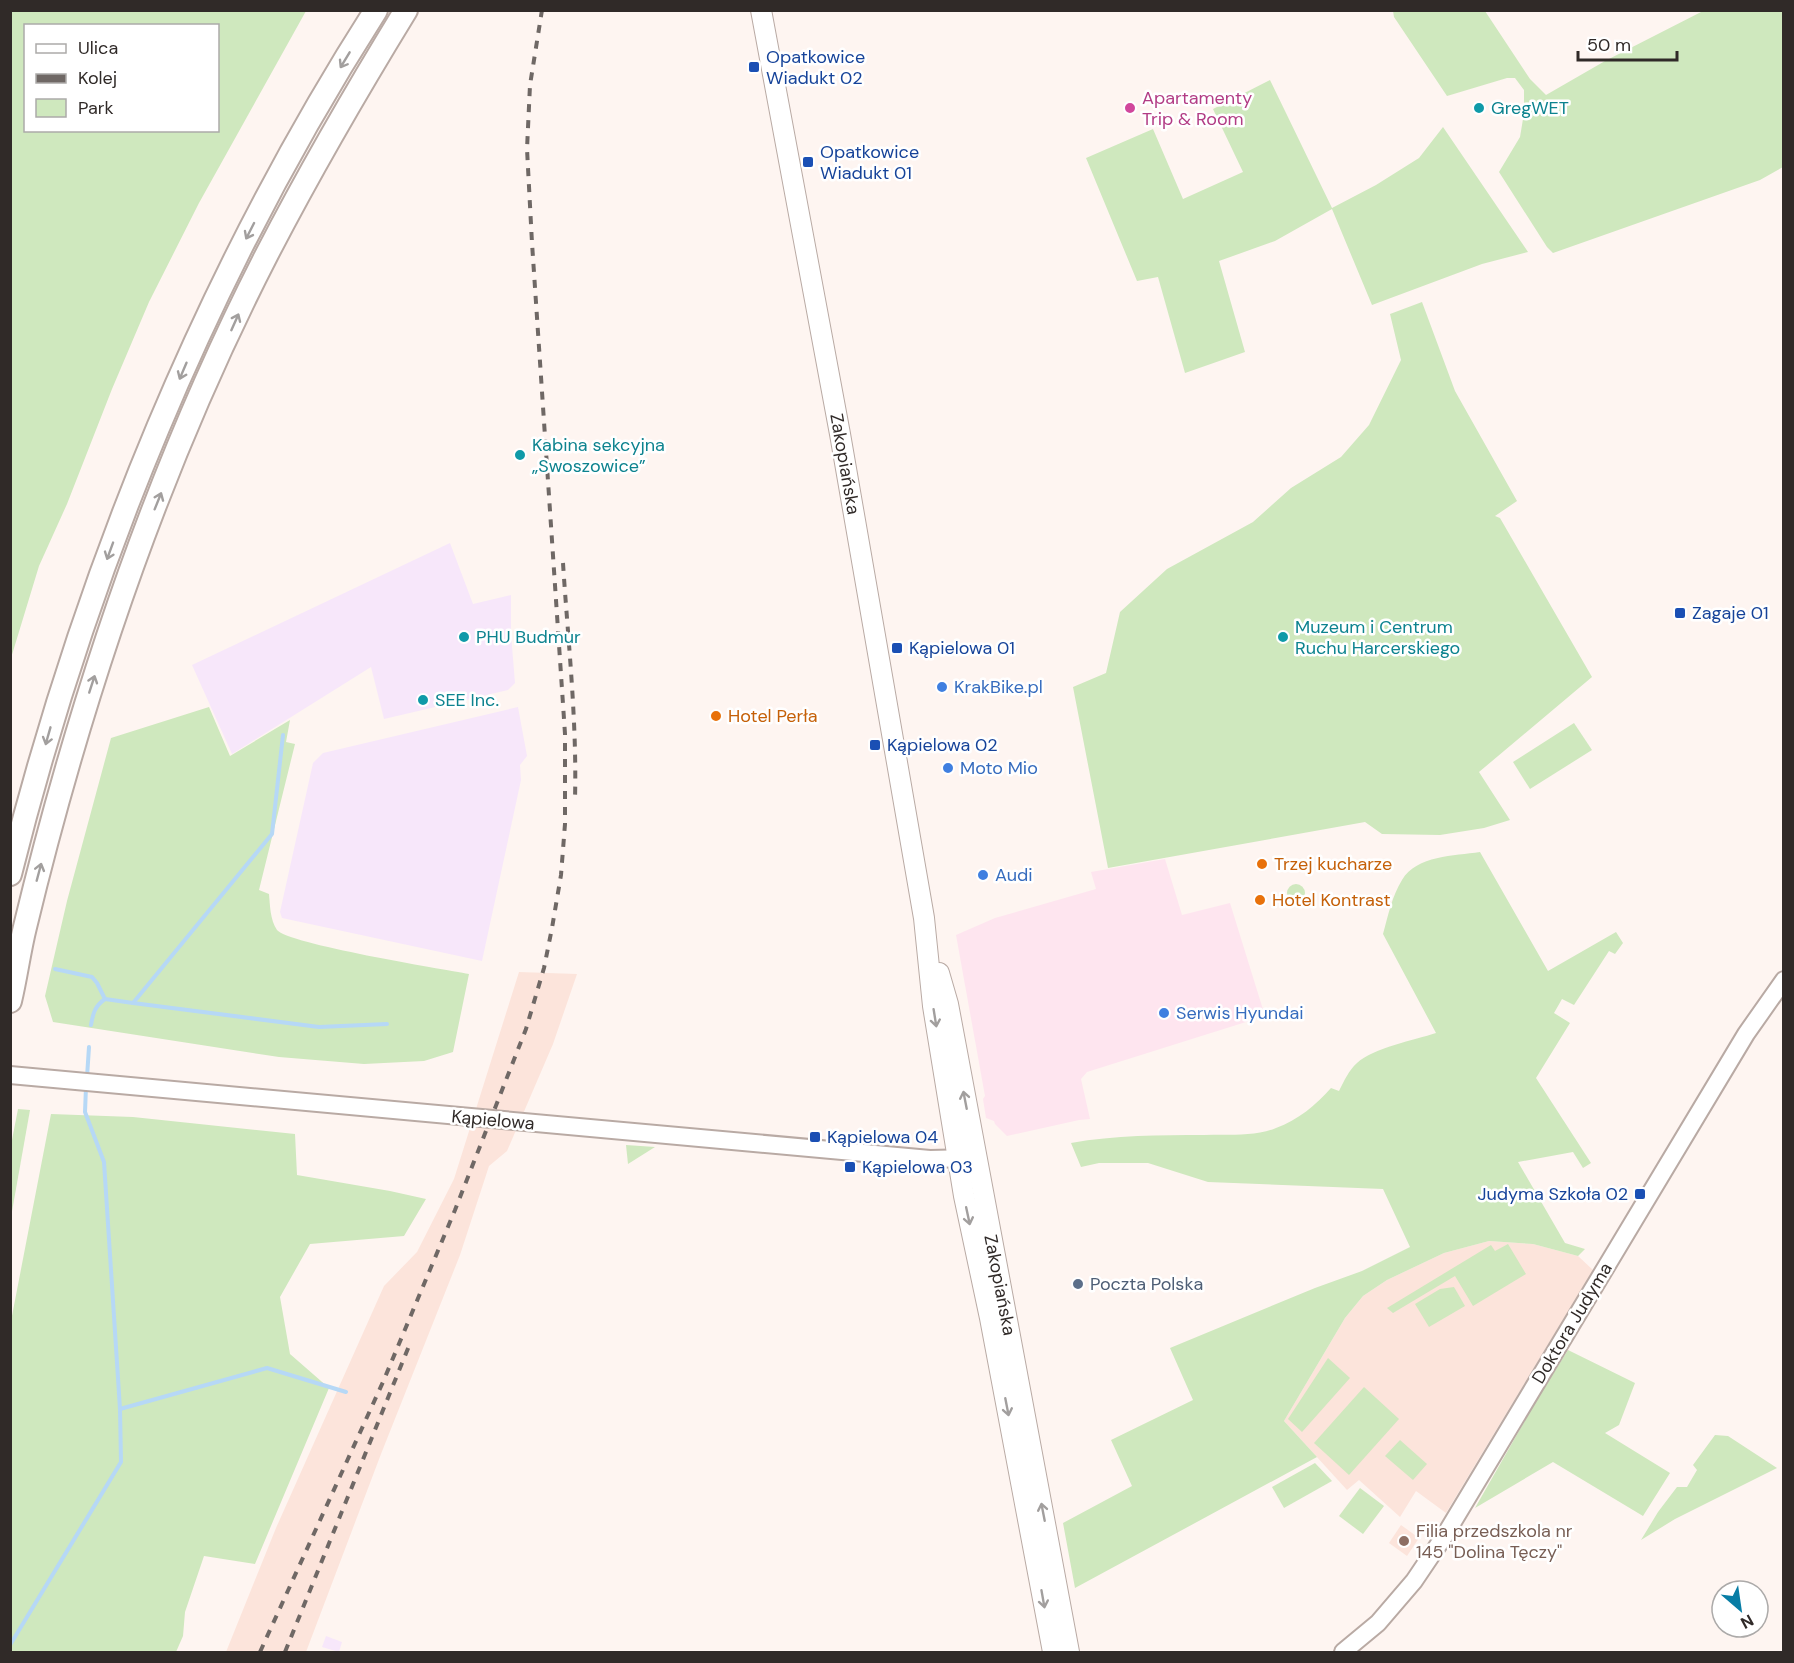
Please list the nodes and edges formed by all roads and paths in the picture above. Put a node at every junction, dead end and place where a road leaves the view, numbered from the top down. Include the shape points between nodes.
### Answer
1 (376, 10) edge
2 (406, 10) edge
3 (761, 10) edge
4 (10, 874) edge
5 (1784, 980) edge
6 (10, 1001) edge
7 (10, 1075) edge
8 (967, 1158) junction
9 (1053, 1653) edge
10 (1069, 1653) edge
11 (1343, 1653) edge

1 -> 4 highway via 266,201 185,365 85,618
6 -> 2 highway via 24,928 64,777 105,645 151,518 200,399 267,255
3 - 8 main road, Zakopiańska via 924,918 933,1006
5 - 11 street, Doktora Judyma via 1746,1034 1445,1535 1414,1581 1378,1623
7 - 8 street, Kąpielowa via 930,1159
8 -> 9 main road, Zakopiańska via 964,1196
10 -> 8 main road, Zakopiańska

